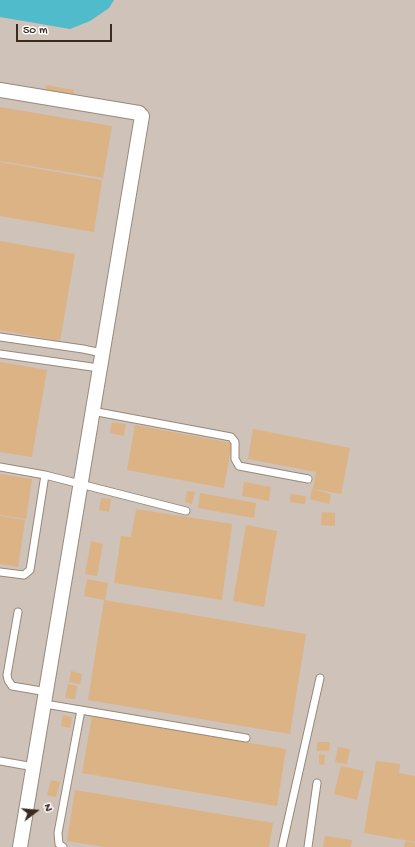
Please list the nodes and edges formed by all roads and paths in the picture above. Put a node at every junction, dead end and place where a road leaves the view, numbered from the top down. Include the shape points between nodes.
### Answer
1 (0, 90) edge
2 (0, 337) edge
3 (102, 353) junction
4 (0, 354) edge
5 (99, 368) junction
6 (92, 412) junction
7 (0, 467) edge
8 (45, 475) junction
9 (308, 478) dead end
10 (80, 485) junction
11 (186, 511) dead end
12 (0, 572) edge
13 (18, 612) dead end
14 (320, 678) dead end
15 (46, 698) junction
16 (81, 710) junction
17 (246, 738) dead end
18 (0, 761) edge
19 (34, 767) junction
20 (317, 783) dead end
21 (20, 847) edge
22 (63, 847) edge
23 (282, 847) edge
24 (308, 847) edge

1 - 3 street via 142,115
2 - 3 lane
3 - 5 street
4 - 5 lane
5 - 6 street
6 - 9 lane via 231,437 239,466
6 - 10 street
7 - 8 lane
8 - 10 lane
8 - 12 lane via 30,570 24,575
10 - 11 lane
10 - 15 street
13 - 15 lane via 8,680 12,686
14 - 23 lane
15 - 16 lane
15 - 19 street
16 - 17 lane
16 - 22 lane via 58,833 59,844
18 - 19 lane
19 - 21 street
20 - 24 lane

